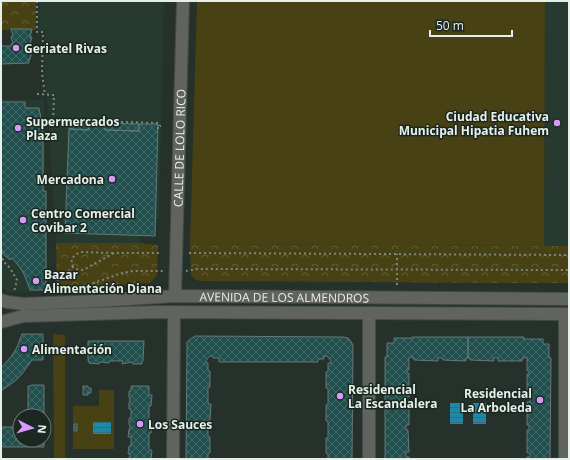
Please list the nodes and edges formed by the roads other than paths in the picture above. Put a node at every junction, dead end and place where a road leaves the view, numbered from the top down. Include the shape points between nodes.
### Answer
1 (183, 1) edge
2 (175, 296) junction
3 (569, 298) edge
4 (1, 300) edge
5 (176, 312) junction
6 (369, 313) junction
7 (567, 314) edge
8 (1, 322) edge
9 (173, 459) edge
10 (369, 459) edge
11 (564, 459) edge

1 - 2 street, CALLE DE LOLO RICO
2 - 3 street, AVENIDA DE LOS ALMENDROS
2 - 4 street, AVENIDA DE LOS ALMENDROS via 24,304
5 - 6 street, AVENIDA DE LOS ALMENDROS
5 - 8 street, AVENIDA DE LOS ALMENDROS via 23,316
5 - 9 street
6 - 7 street, AVENIDA DE LOS ALMENDROS
6 - 10 street
7 - 11 street

